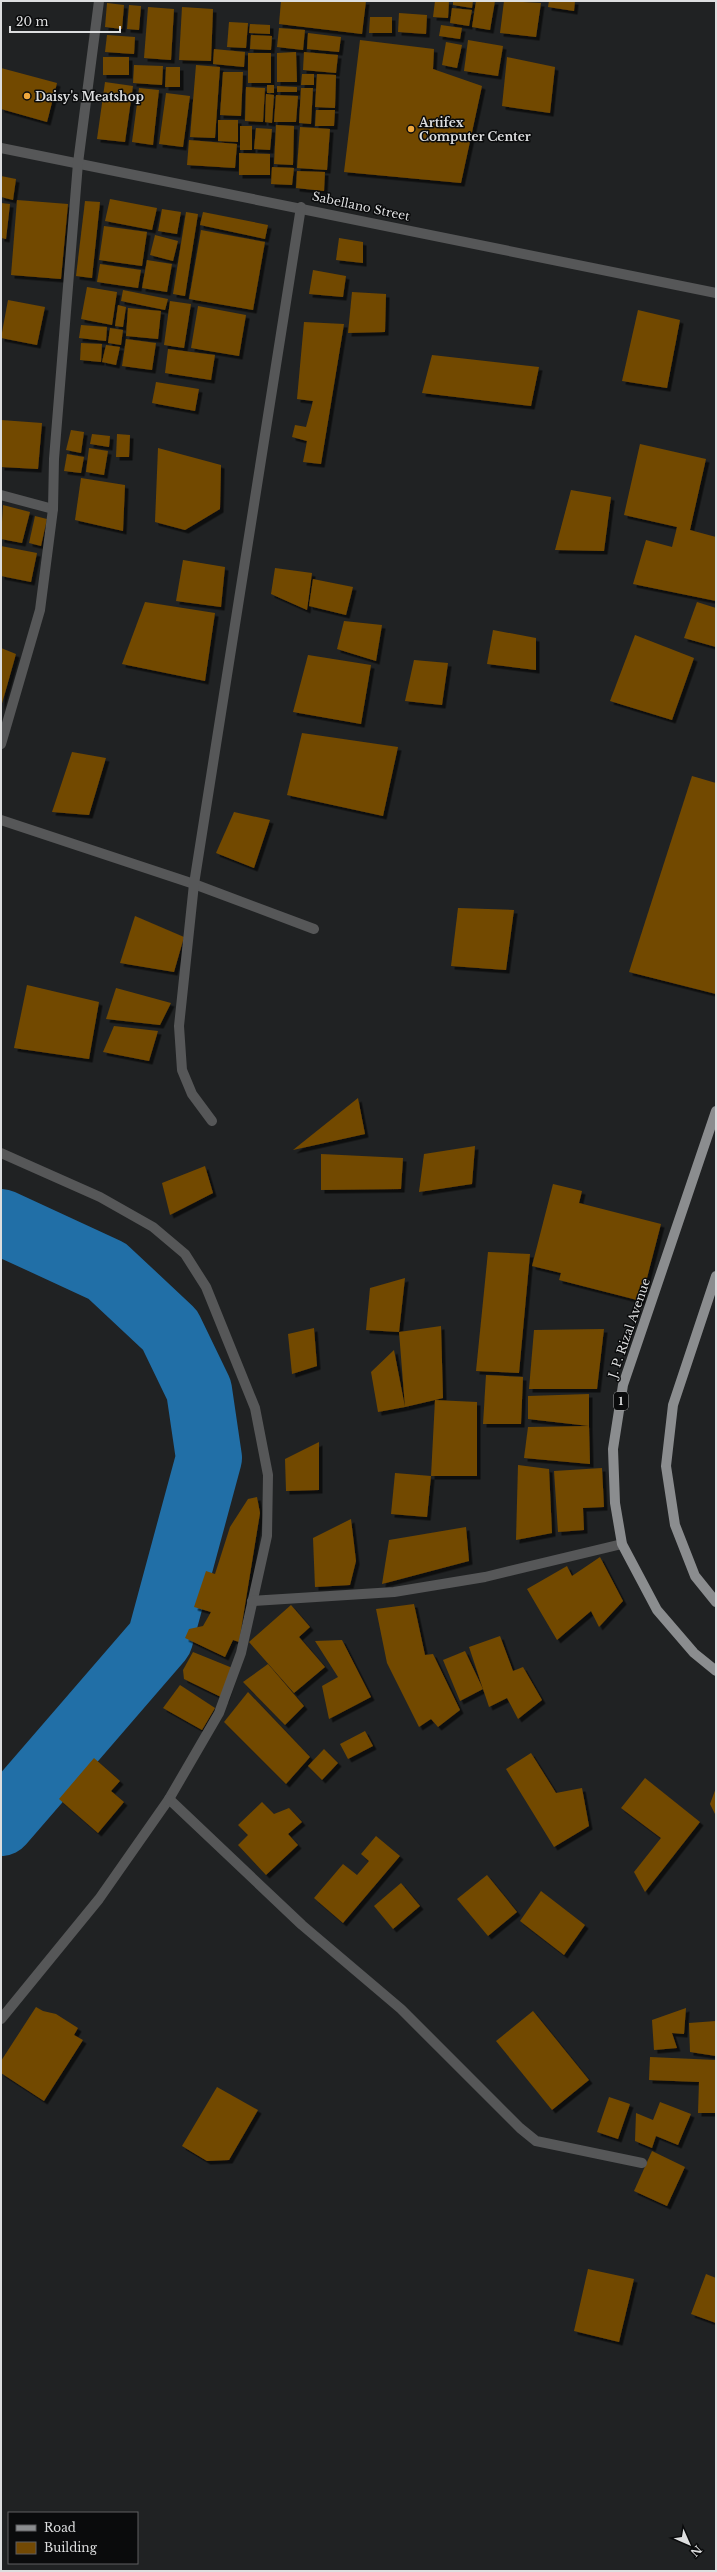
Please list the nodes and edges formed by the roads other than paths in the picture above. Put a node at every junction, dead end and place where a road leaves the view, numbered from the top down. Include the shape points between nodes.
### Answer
1 (99, 1) edge
2 (1, 148) edge
3 (78, 163) junction
4 (301, 207) junction
5 (716, 293) edge
6 (1, 495) edge
7 (53, 509) junction
8 (1, 744) edge
9 (1, 820) edge
10 (194, 884) junction
11 (314, 929) dead end
12 (716, 1111) edge
13 (212, 1121) dead end
14 (1, 1153) edge
15 (716, 1276) edge
16 (622, 1544) junction
17 (252, 1601) junction
18 (716, 1602) edge
19 (716, 1671) edge
20 (170, 1799) junction
21 (1, 2019) edge
22 (642, 2163) dead end

1 - 3 street
2 - 3 street, Sabellano Street
3 - 4 street, Sabellano Street
3 - 7 street via 54,459
4 - 5 street, Sabellano Street
4 - 10 street
6 - 7 street
7 - 8 street via 40,610
9 - 10 street
10 - 11 street
10 - 13 street via 179,1026 182,1070 192,1094
12 - 16 main road, J. P. Rizal Avenue / 1 via 623,1385 613,1449 615,1503
14 - 17 street via 100,1197 153,1227 185,1254 206,1286 255,1408 268,1475 267,1536
15 - 18 main road via 673,1405 666,1466 675,1525 695,1576
16 - 17 street via 485,1577 394,1592
16 - 19 main road, J. P. Rizal Avenue / 1 via 657,1610 694,1652
17 - 20 street via 241,1653 219,1713
20 - 21 street via 99,1900
20 - 22 street via 302,1925 401,2009 536,2141

